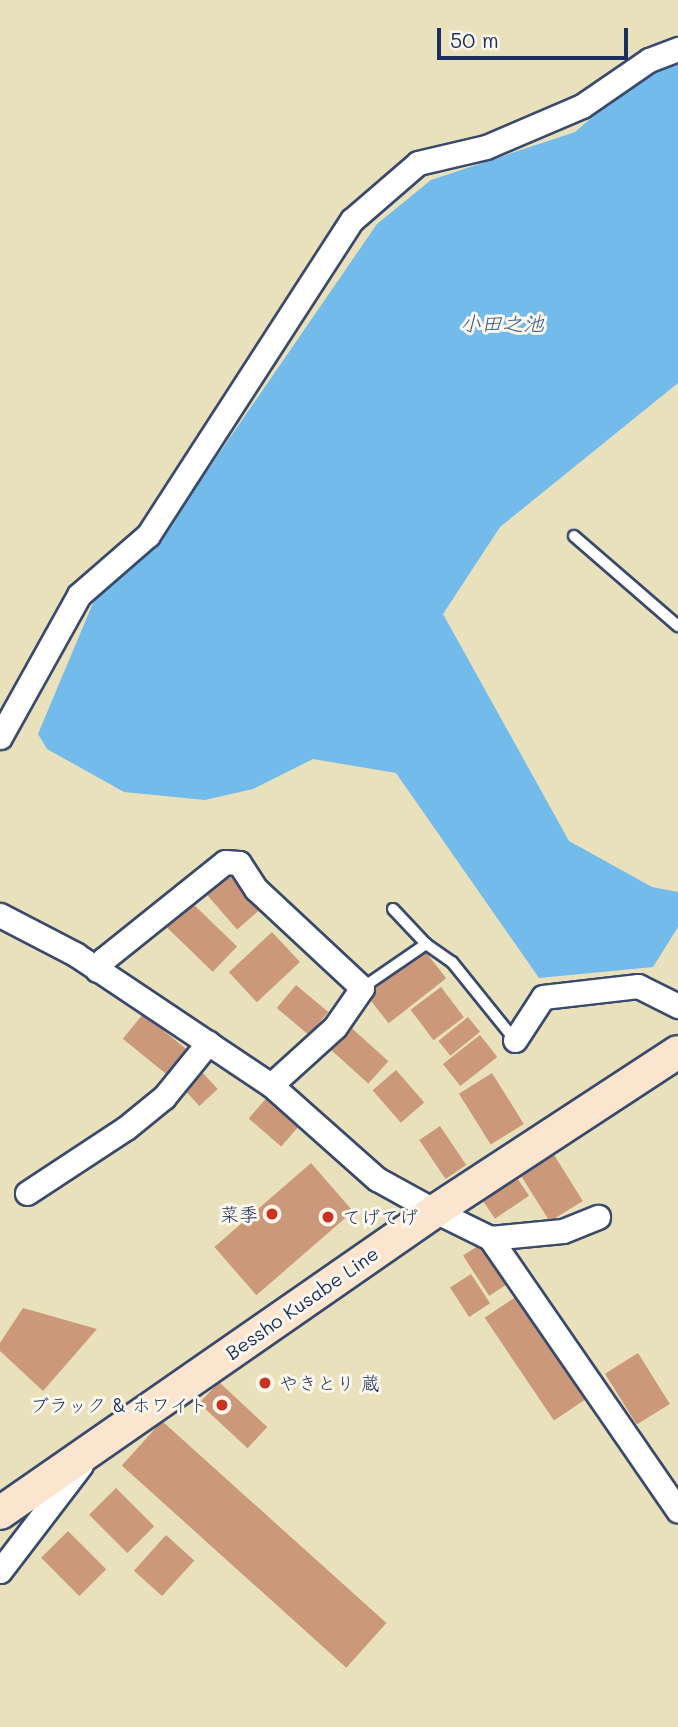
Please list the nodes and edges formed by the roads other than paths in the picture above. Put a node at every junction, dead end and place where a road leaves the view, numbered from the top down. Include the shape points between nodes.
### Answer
1 (678, 49) edge
2 (574, 536) dead end
3 (678, 626) edge
4 (0, 737) edge
5 (393, 909) dead end
6 (0, 915) edge
7 (426, 944) junction
8 (97, 970) junction
9 (362, 988) junction
10 (678, 1006) edge
11 (514, 1040) joint
12 (208, 1043) junction
13 (678, 1052) edge
14 (271, 1085) junction
15 (27, 1193) dead end
16 (435, 1211) junction
17 (598, 1217) dead end
18 (490, 1238) junction
19 (94, 1448) junction
20 (678, 1511) edge
21 (0, 1513) edge
22 (0, 1571) edge

1 - 4 street via 649,60 582,106 486,147 418,163 352,220 148,535 79,595
2 - 3 lane
5 - 7 lane
6 - 8 street
7 - 9 lane
7 - 11 lane via 452,962
8 - 9 street via 104,959 225,862 239,863 257,889
8 - 12 street
9 - 14 street via 335,1027
10 - 11 street via 638,986 543,997
12 - 14 street
12 - 15 street via 164,1097 127,1128
13 - 16 main road, Bessho Kusabe Line
14 - 16 street via 377,1179
16 - 18 street
16 - 19 main road, Bessho Kusabe Line
17 - 18 street via 564,1230
18 - 20 street
19 - 21 main road, Bessho Kusabe Line
19 - 22 street

